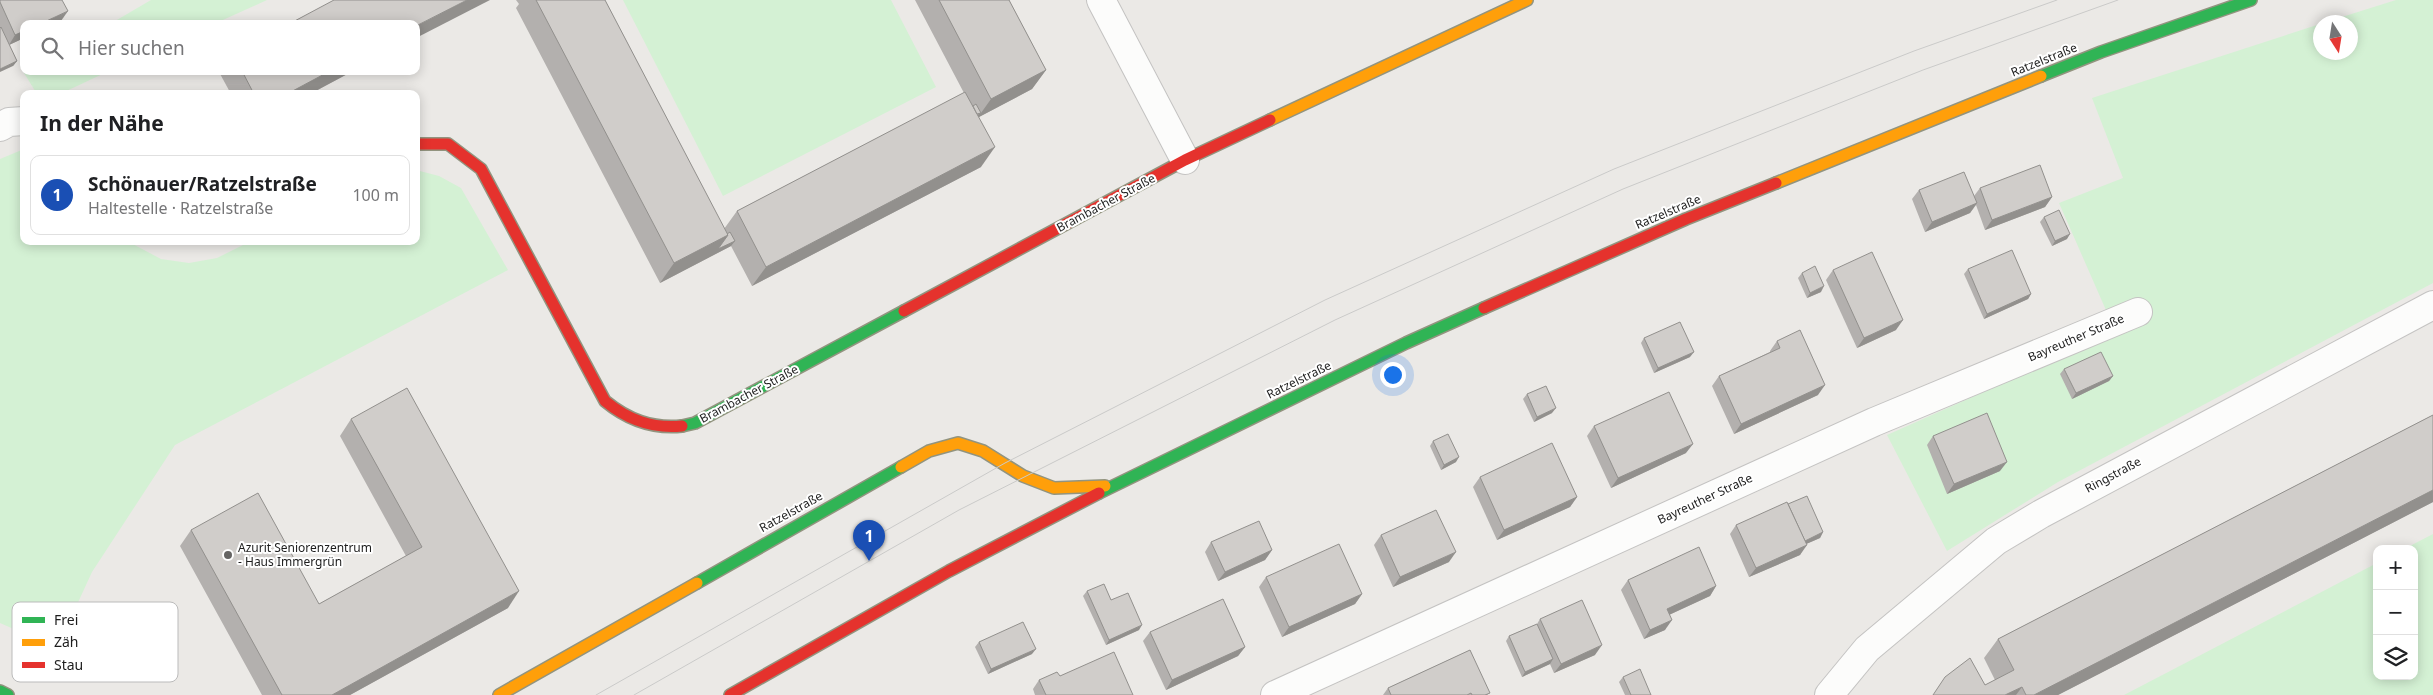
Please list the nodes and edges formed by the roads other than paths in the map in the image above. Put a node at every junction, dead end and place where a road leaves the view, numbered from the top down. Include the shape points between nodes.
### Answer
1 (1102, 0) edge
2 (1527, 0) edge
3 (2251, 0) edge
4 (20, 121) edge
5 (0, 128) edge
6 (420, 144) edge
7 (1185, 160) junction
8 (2433, 305) edge
9 (2138, 312) dead end
10 (1112, 486) junction
11 (0, 690) edge
12 (8, 695) edge
13 (499, 695) edge
14 (730, 695) edge
15 (1275, 695) edge
16 (1829, 695) edge

1 - 7 street
2 - 7 main road, Brambacher Straße
3 - 10 main road, Ratzelstraße via 2101,52 1686,219 1406,343
4 - 5 street via 9,122
6 - 7 main road, Brambacher Straße via 448,144 481,169 605,401 619,414 663,428 680,428 696,423
8 - 16 street, Ringstraße via 2041,514 1996,542 1867,649
9 - 15 street, Bayreuther Straße via 1874,422
10 - 13 main road, Ratzelstraße via 1054,488 1023,476 983,452 958,444 929,451
10 - 14 main road, Ratzelstraße via 949,571
11 - 12 main road

